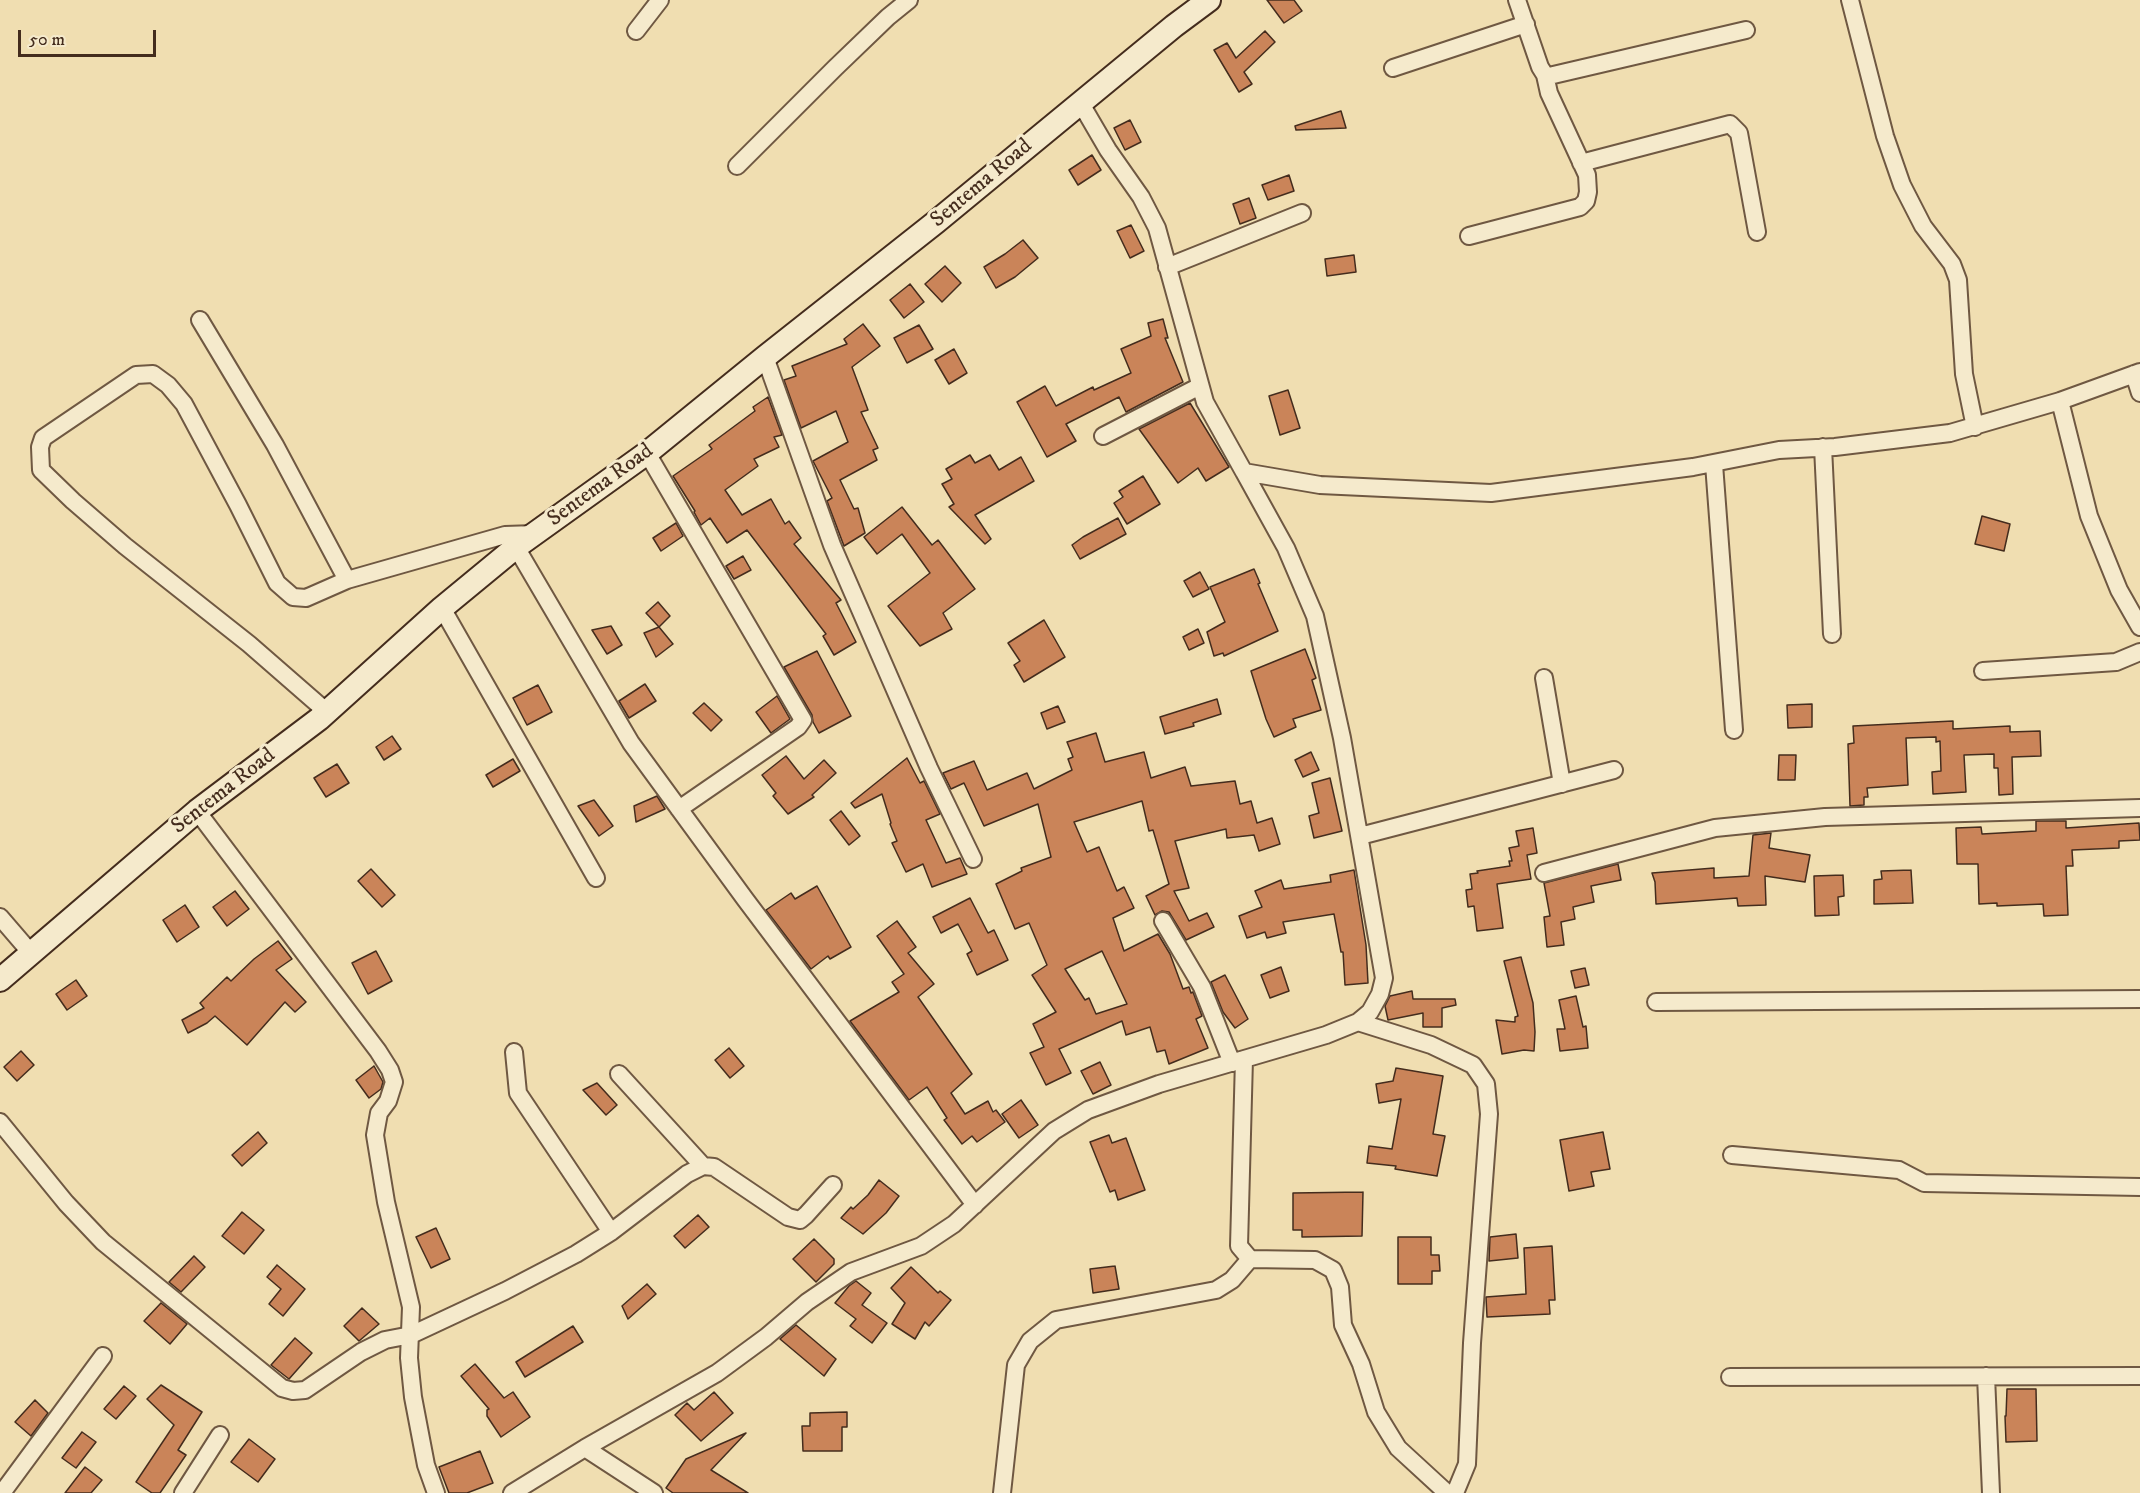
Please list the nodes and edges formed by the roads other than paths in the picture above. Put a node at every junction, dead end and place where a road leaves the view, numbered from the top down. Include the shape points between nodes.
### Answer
1 (660, 0) edge
2 (909, 0) edge
3 (1209, 0) edge
4 (1519, 0) edge
5 (1850, 0) edge
6 (1526, 24) junction
7 (1746, 30) dead end
8 (636, 31) dead end
9 (1393, 68) dead end
10 (1545, 75) junction
11 (1080, 102) junction
12 (1581, 163) junction
13 (737, 166) dead end
14 (1302, 213) dead end
15 (1757, 232) dead end
16 (1469, 236) dead end
17 (1167, 267) junction
18 (200, 320) dead end
19 (765, 357) junction
20 (2137, 373) edge
21 (1200, 386) junction
22 (2140, 393) edge
23 (2060, 401) junction
24 (1975, 427) junction
25 (1103, 436) dead end
26 (1823, 447) junction
27 (647, 453) junction
28 (1714, 464) junction
29 (1244, 472) junction
30 (536, 534) junction
31 (516, 546) junction
32 (347, 580) junction
33 (442, 608) junction
34 (2140, 627) edge
35 (1832, 634) dead end
36 (2140, 652) edge
37 (1983, 671) dead end
38 (1544, 678) dead end
39 (327, 712) junction
40 (1734, 730) dead end
41 (1614, 770) dead end
42 (1562, 784) junction
43 (2140, 808) edge
44 (679, 809) junction
45 (197, 811) junction
46 (1360, 836) junction
47 (973, 860) dead end
48 (1544, 873) dead end
49 (596, 878) dead end
50 (0, 917) edge
51 (1162, 921) dead end
52 (31, 953) junction
53 (0, 980) edge
54 (2140, 999) edge
55 (1656, 1002) dead end
56 (1358, 1022) junction
57 (514, 1052) dead end
58 (1238, 1061) junction
59 (619, 1074) dead end
60 (0, 1122) edge
61 (1732, 1155) dead end
62 (703, 1166) junction
63 (833, 1185) dead end
64 (2140, 1187) edge
65 (975, 1205) junction
66 (611, 1232) junction
67 (1250, 1259) junction
68 (411, 1335) junction
69 (102, 1356) dead end
70 (1986, 1376) junction
71 (2140, 1376) edge
72 (1730, 1377) dead end
73 (220, 1435) dead end
74 (585, 1448) junction
75 (649, 1492) edge
76 (2, 1493) edge
77 (183, 1493) edge
78 (436, 1493) edge
79 (512, 1493) edge
80 (1002, 1493) edge
81 (1447, 1493) edge
82 (1455, 1493) edge
83 (1991, 1493) edge

1 - 8 street
2 - 13 street via 842,60
3 - 11 main road, Sentema Road
4 - 6 street
5 - 24 street via 1885,136 1902,185 1958,280 1964,374
6 - 9 street
6 - 10 street
7 - 10 street
10 - 12 street via 1549,93
11 - 17 street via 1150,213
11 - 19 main road, Sentema Road
12 - 15 street via 1730,124 1739,133
12 - 16 street via 1587,175 1588,192 1587,201 1580,207
14 - 17 street
17 - 21 street
18 - 32 street via 275,445
19 - 27 main road, Sentema Road
19 - 47 street via 832,545
20 - 22 street
20 - 23 street
21 - 25 street
21 - 29 street
23 - 24 street
23 - 34 street via 2089,516 2119,590
24 - 26 street
26 - 28 street via 1779,450
26 - 35 street
27 - 30 main road, Sentema Road
27 - 44 street via 803,720
28 - 29 street via 1491,493 1320,485
28 - 40 street
29 - 46 street via 1286,548 1315,616
30 - 31 main road, Sentema Road
30 - 32 street via 505,535
31 - 33 main road, Sentema Road
31 - 44 street via 631,742
32 - 39 street via 306,598 293,597 277,583 183,404 153,374 136,375 43,438 41,470 73,501
33 - 39 main road, Sentema Road
33 - 49 street
36 - 37 street via 2116,662
38 - 42 street
39 - 45 main road, Sentema Road
41 - 42 street
42 - 46 street
43 - 48 street via 1825,817 1714,828
44 - 65 street
45 - 52 main road, Sentema Road
45 - 68 street via 390,1070 394,1082 379,1113 375,1135 411,1307
46 - 56 street via 1384,978 1370,1012
50 - 52 street
51 - 58 street via 1202,987
52 - 53 main road, Sentema Road
54 - 55 street
56 - 58 street
56 - 82 street via 1431,1045 1463,1060 1473,1065 1486,1084 1489,1114 1467,1464
57 - 66 street via 518,1093
58 - 65 street via 1088,1110 1054,1131
58 - 67 street via 1239,1246
59 - 62 street
60 - 68 street via 103,1242 282,1388 305,1390 361,1352 385,1340
61 - 64 street via 1899,1170 1924,1183
62 - 63 street via 714,1167 788,1217 800,1220
62 - 66 street
65 - 74 street via 921,1246 851,1272 717,1373
66 - 68 street via 566,1260
67 - 80 street via 1232,1280 1216,1290 1056,1320 1030,1341 1016,1365
67 - 81 street via 1315,1260 1333,1270 1340,1287 1343,1325 1376,1412 1398,1448
68 - 78 street via 413,1397 426,1465
69 - 76 street
70 - 71 street
70 - 72 street
70 - 83 street
73 - 77 street
74 - 75 street
74 - 79 street

